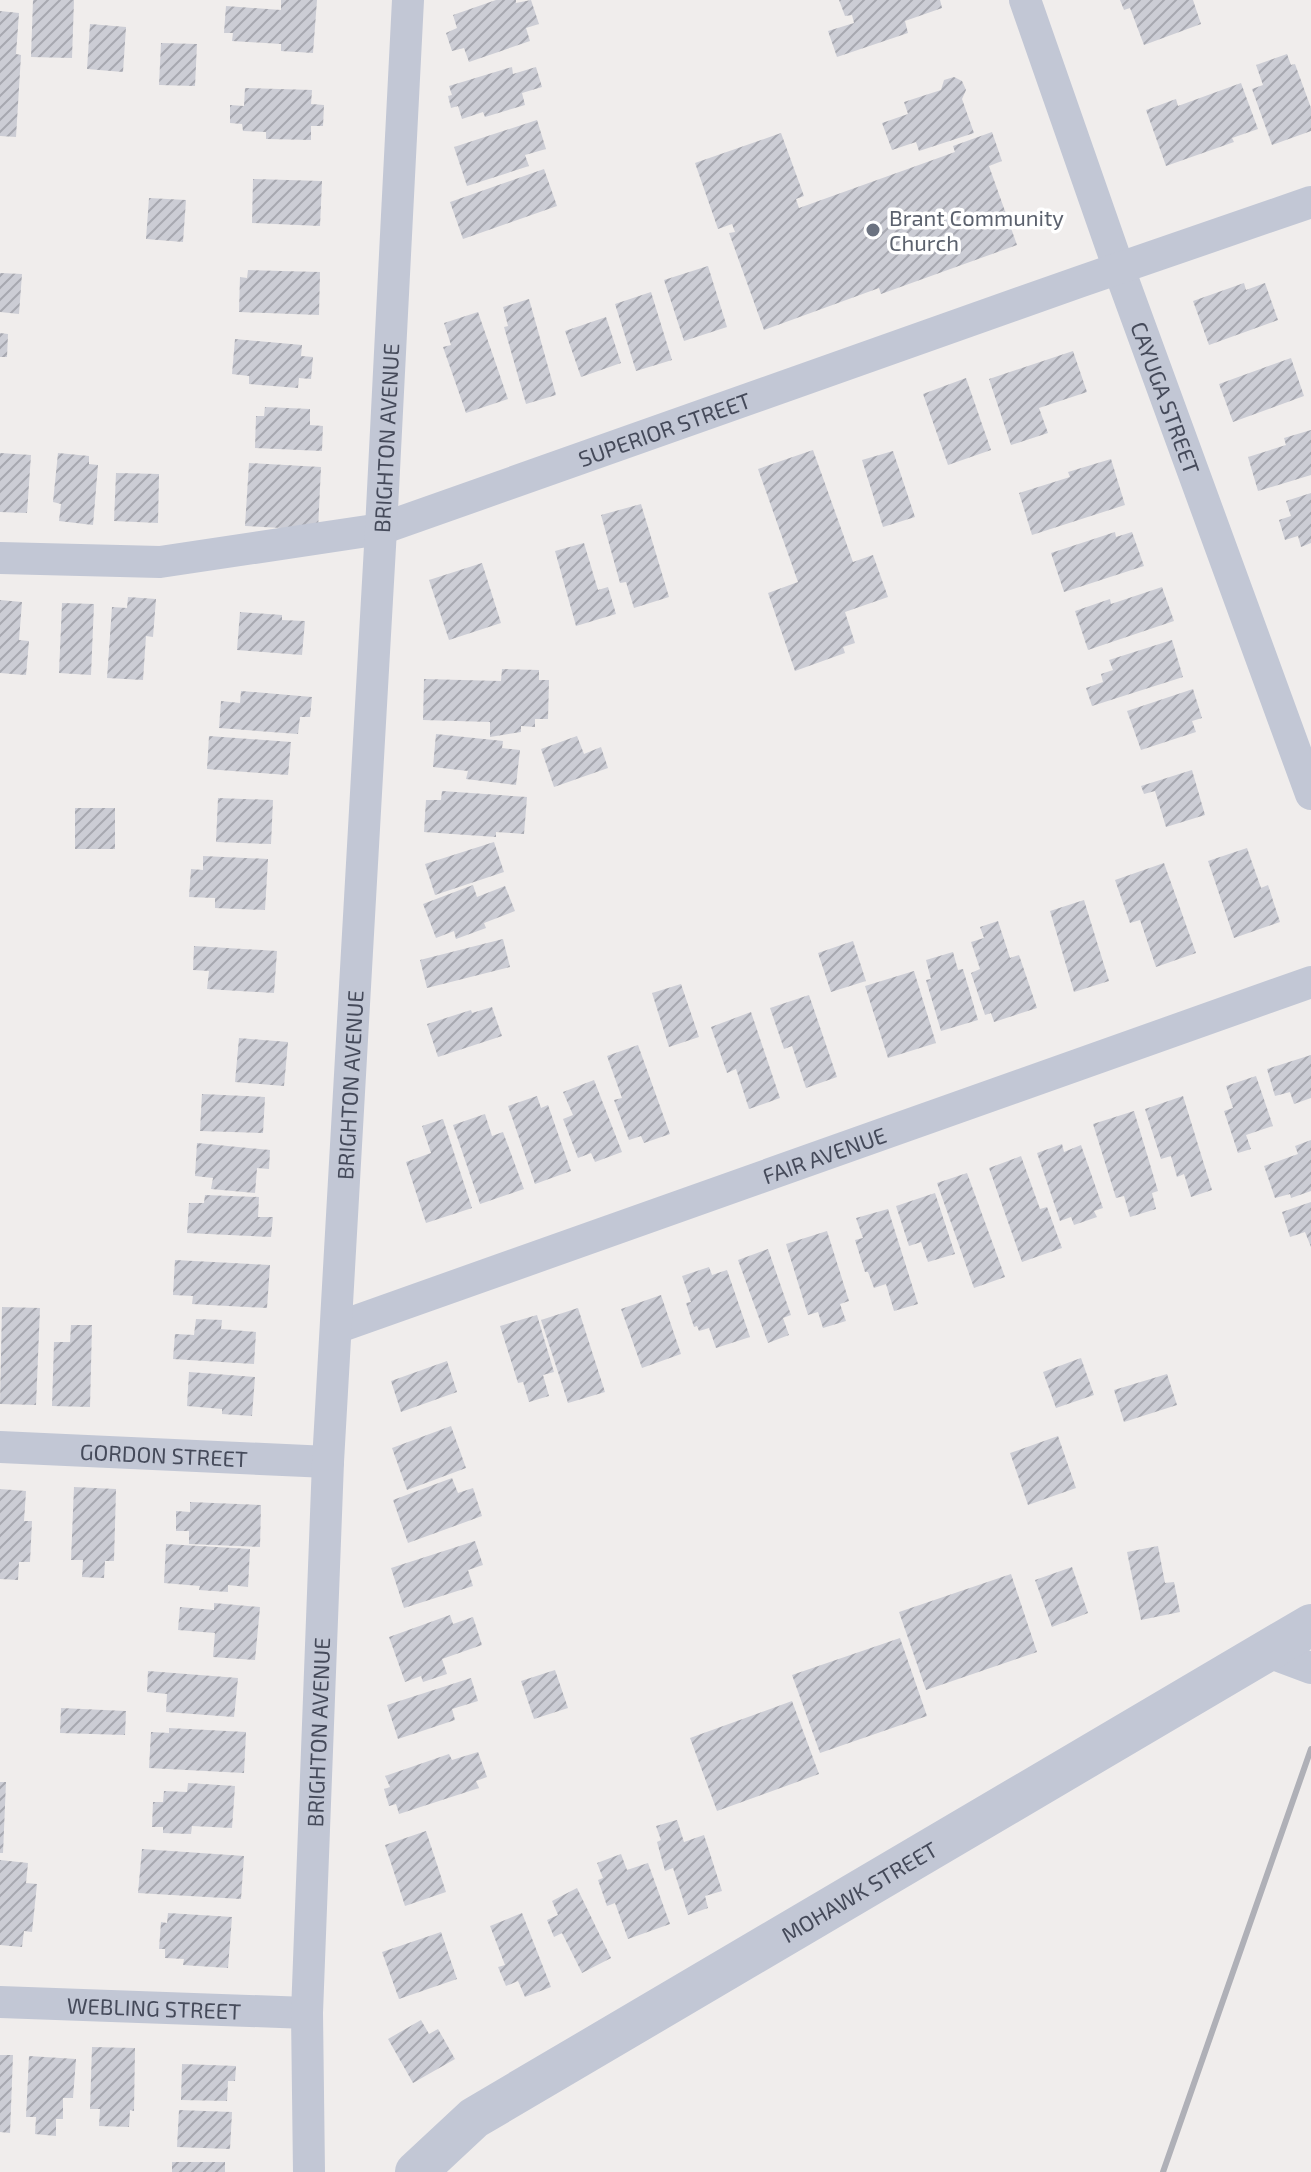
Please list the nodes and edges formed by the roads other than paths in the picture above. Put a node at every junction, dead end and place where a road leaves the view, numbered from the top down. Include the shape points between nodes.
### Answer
1 (408, 0) edge
2 (1025, 0) edge
3 (1311, 202) edge
4 (1119, 269) junction
5 (381, 529) junction
6 (0, 558) edge
7 (1311, 794) edge
8 (1311, 982) edge
9 (336, 1328) junction
10 (0, 1447) edge
11 (328, 1462) junction
12 (1311, 1625) edge
13 (1268, 1652) junction
14 (1311, 1668) edge
15 (0, 2002) edge
16 (307, 2013) junction
17 (309, 2172) edge
18 (416, 2172) edge

1 - 5 street, BRIGHTON AVENUE
2 - 4 street, CAYUGA STREET
3 - 4 street, SUPERIOR STREET
4 - 5 street, SUPERIOR STREET
4 - 7 street, CAYUGA STREET
5 - 6 street, SUPERIOR STREET via 160,562
5 - 9 street, BRIGHTON AVENUE
8 - 9 street, FAIR AVENUE
9 - 11 street, BRIGHTON AVENUE
10 - 11 street, GORDON STREET
11 - 16 street, BRIGHTON AVENUE
12 - 13 street, MOHAWK STREET
13 - 14 street
13 - 18 street, MOHAWK STREET via 474,2118
15 - 16 street, WEBLING STREET
16 - 17 street, BRIGHTON AVENUE

